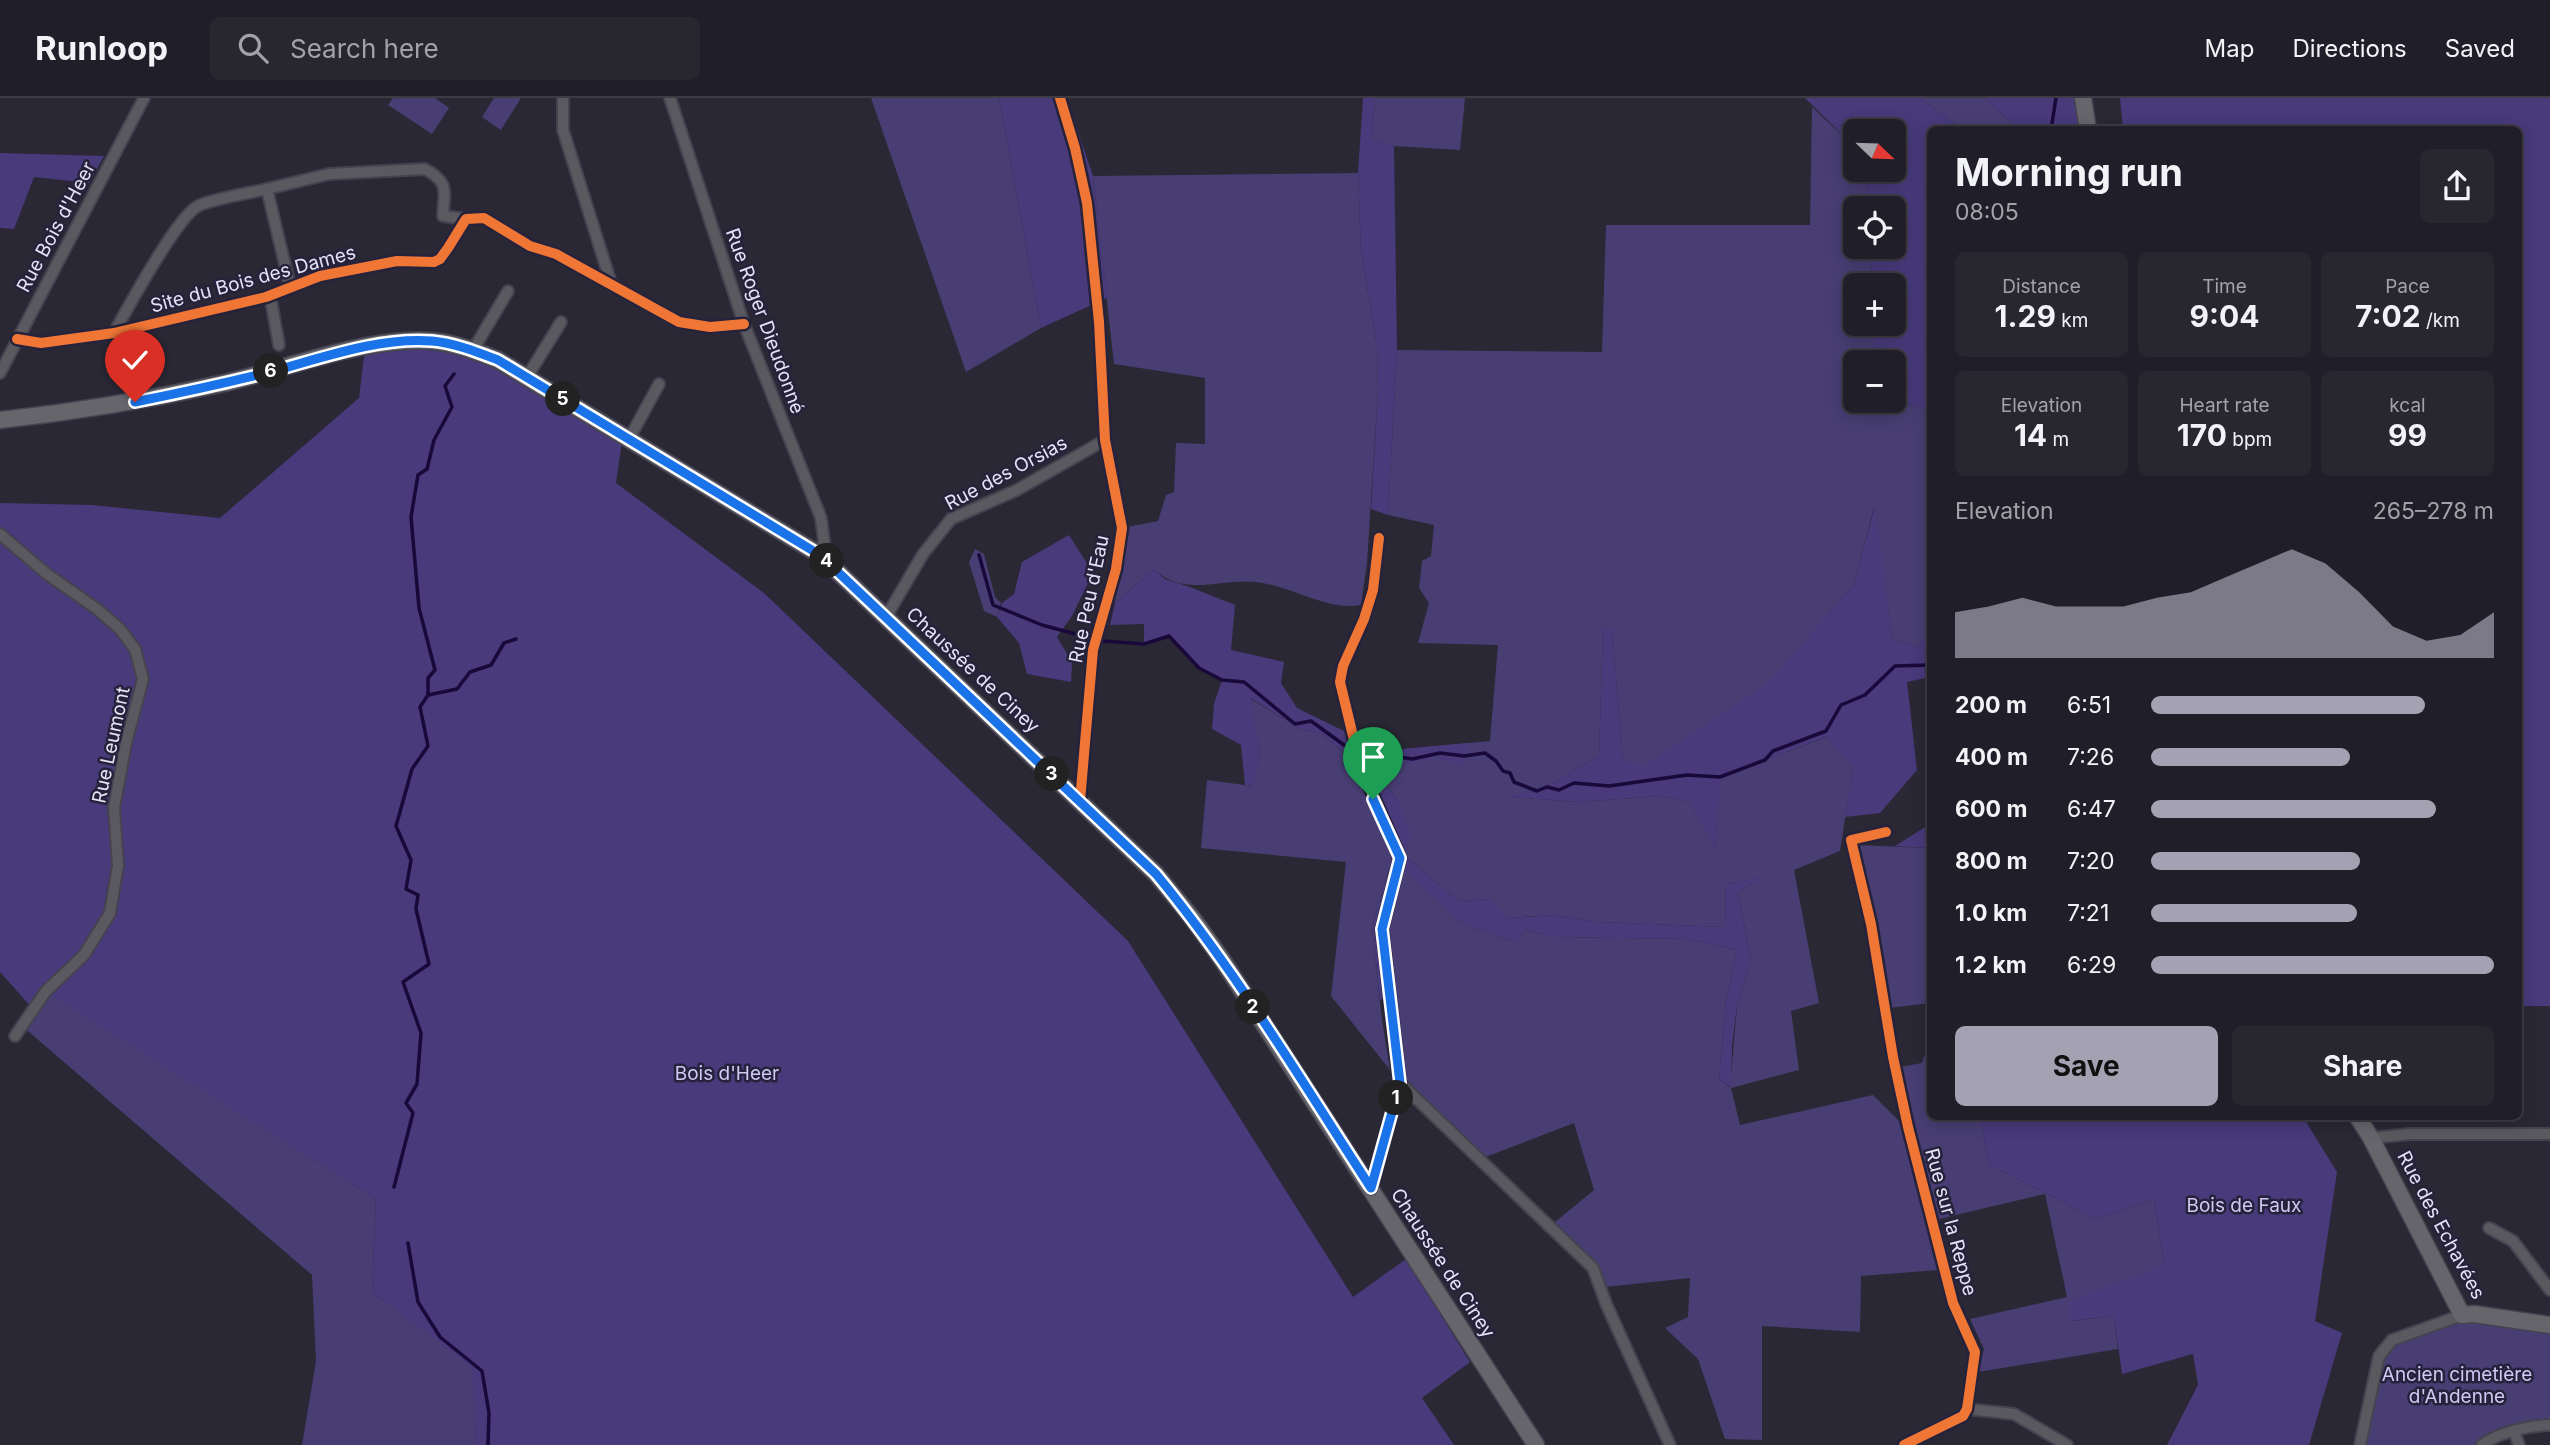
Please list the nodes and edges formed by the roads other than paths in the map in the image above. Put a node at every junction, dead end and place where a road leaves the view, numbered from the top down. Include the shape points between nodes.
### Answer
1 (144, 98) edge
2 (563, 98) edge
3 (670, 98) edge
4 (1060, 98) edge
5 (2083, 98) edge
6 (2087, 126) edge
7 (267, 189) junction
8 (466, 219) junction
9 (290, 286) junction
10 (611, 286) junction
11 (508, 290) dead end
12 (270, 295) junction
13 (561, 322) dead end
14 (744, 324) junction
15 (114, 332) junction
16 (17, 339) junction
17 (279, 345) dead end
18 (473, 351) junction
19 (0, 373) edge
20 (527, 377) junction
21 (659, 384) dead end
22 (0, 420) edge
23 (629, 439) junction
24 (1105, 440) junction
25 (0, 534) edge
26 (1379, 538) dead end
27 (820, 555) junction
28 (886, 617) junction
29 (1080, 801) junction
30 (1886, 832) dead end
31 (15, 1036) dead end
32 (1400, 1083) junction
33 (2360, 1120) edge
34 (2550, 1134) edge
35 (2371, 1138) junction
36 (1371, 1188) junction
37 (2489, 1228) dead end
38 (2550, 1290) edge
39 (2462, 1315) junction
40 (2550, 1325) edge
41 (1967, 1409) junction
42 (2550, 1425) edge
43 (2514, 1431) junction
44 (1536, 1445) edge
45 (1670, 1445) edge
46 (1905, 1445) edge
47 (2067, 1445) edge
48 (2360, 1445) edge
49 (2482, 1445) edge
50 (2519, 1445) edge

1 - 16 street, Rue Bois d'Heer
2 - 10 street via 563,130
3 - 14 street, Rue Roger Dieudonné
4 - 24 street, Rue Peu d'Eau via 1087,203
5 - 6 main road
7 - 8 street via 329,174 425,169 445,187 443,216
7 - 9 street
7 - 15 street via 197,206 138,288
8 - 9 street, Site du Bois des Dames via 434,262 397,261
8 - 10 street via 484,218
9 - 12 street, Site du Bois des Dames
10 - 14 street via 679,322 710,327
11 - 18 street
12 - 15 street, Site du Bois des Dames
12 - 17 street, Site du Bois des Dames
13 - 20 street
14 - 27 street, Rue Roger Dieudonné via 821,518 824,541
15 - 16 street, Site du Bois des Dames via 41,343
16 - 19 street, Rue Bois d'Heer
18 - 20 main road, Chaussée de Ciney
18 - 22 main road, Chaussée de Ciney via 434,341 403,341 135,402
20 - 23 main road, Chaussée de Ciney
21 - 23 street
23 - 27 main road, Chaussée de Ciney
24 - 28 street, Rue des Orsias via 1017,490 951,519 922,554
24 - 29 street, Rue Peu d'Eau via 1122,528 1116,569 1093,650
25 - 31 street, Rue Leumont via 120,629 135,649 143,679 114,808 118,865 110,913 84,955 46,991
26 - 32 street via 1373,590 1340,682 1360,765 1400,858 1382,929
27 - 28 main road, Chaussée de Ciney
28 - 29 main road, Chaussée de Ciney
29 - 36 main road, Chaussée de Ciney via 1156,874 1193,919
30 - 41 street, Rue sur la Reppe via 1851,840 1854,864 1871,924 1908,1127 1953,1303 1975,1352
32 - 36 street
32 - 45 street via 1593,1268
33 - 35 main road, Rue des Echavées
34 - 35 street
35 - 39 main road, Rue des Echavées
36 - 44 main road, Chaussée de Ciney
37 - 38 street via 2513,1241
39 - 40 main road, Rue des Echavées
39 - 48 street via 2392,1340 2379,1356
41 - 46 street via 1963,1416
41 - 47 street via 2014,1414
42 - 43 street
43 - 49 street
43 - 50 street

